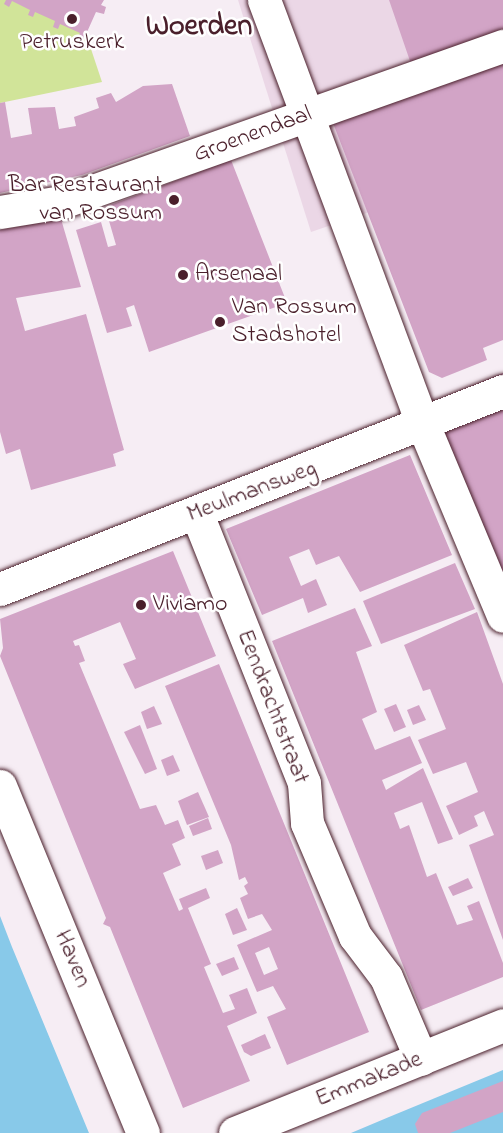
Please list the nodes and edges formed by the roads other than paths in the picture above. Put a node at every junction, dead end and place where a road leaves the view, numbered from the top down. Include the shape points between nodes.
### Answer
1 (264, 0) edge
2 (503, 46) edge
3 (307, 115) junction
4 (0, 212) edge
5 (503, 391) edge
6 (423, 426) junction
7 (197, 514) junction
8 (0, 588) edge
9 (503, 616) edge
10 (0, 786) edge
11 (503, 1025) edge
12 (421, 1059) junction
13 (143, 1133) edge
14 (235, 1133) edge

1 - 3 street
2 - 3 street, Groenendaal
3 - 4 street, Groenendaal via 62,202
3 - 6 street
5 - 6 street, Meulmansweg
6 - 7 street, Meulmansweg
6 - 9 street
7 - 8 street, Meulmansweg
7 - 12 street, Eendrachtstraat via 304,783 311,833 355,936 386,977
10 - 13 street, Haven
11 - 12 street, Emmakade
12 - 14 street, Emmakade

